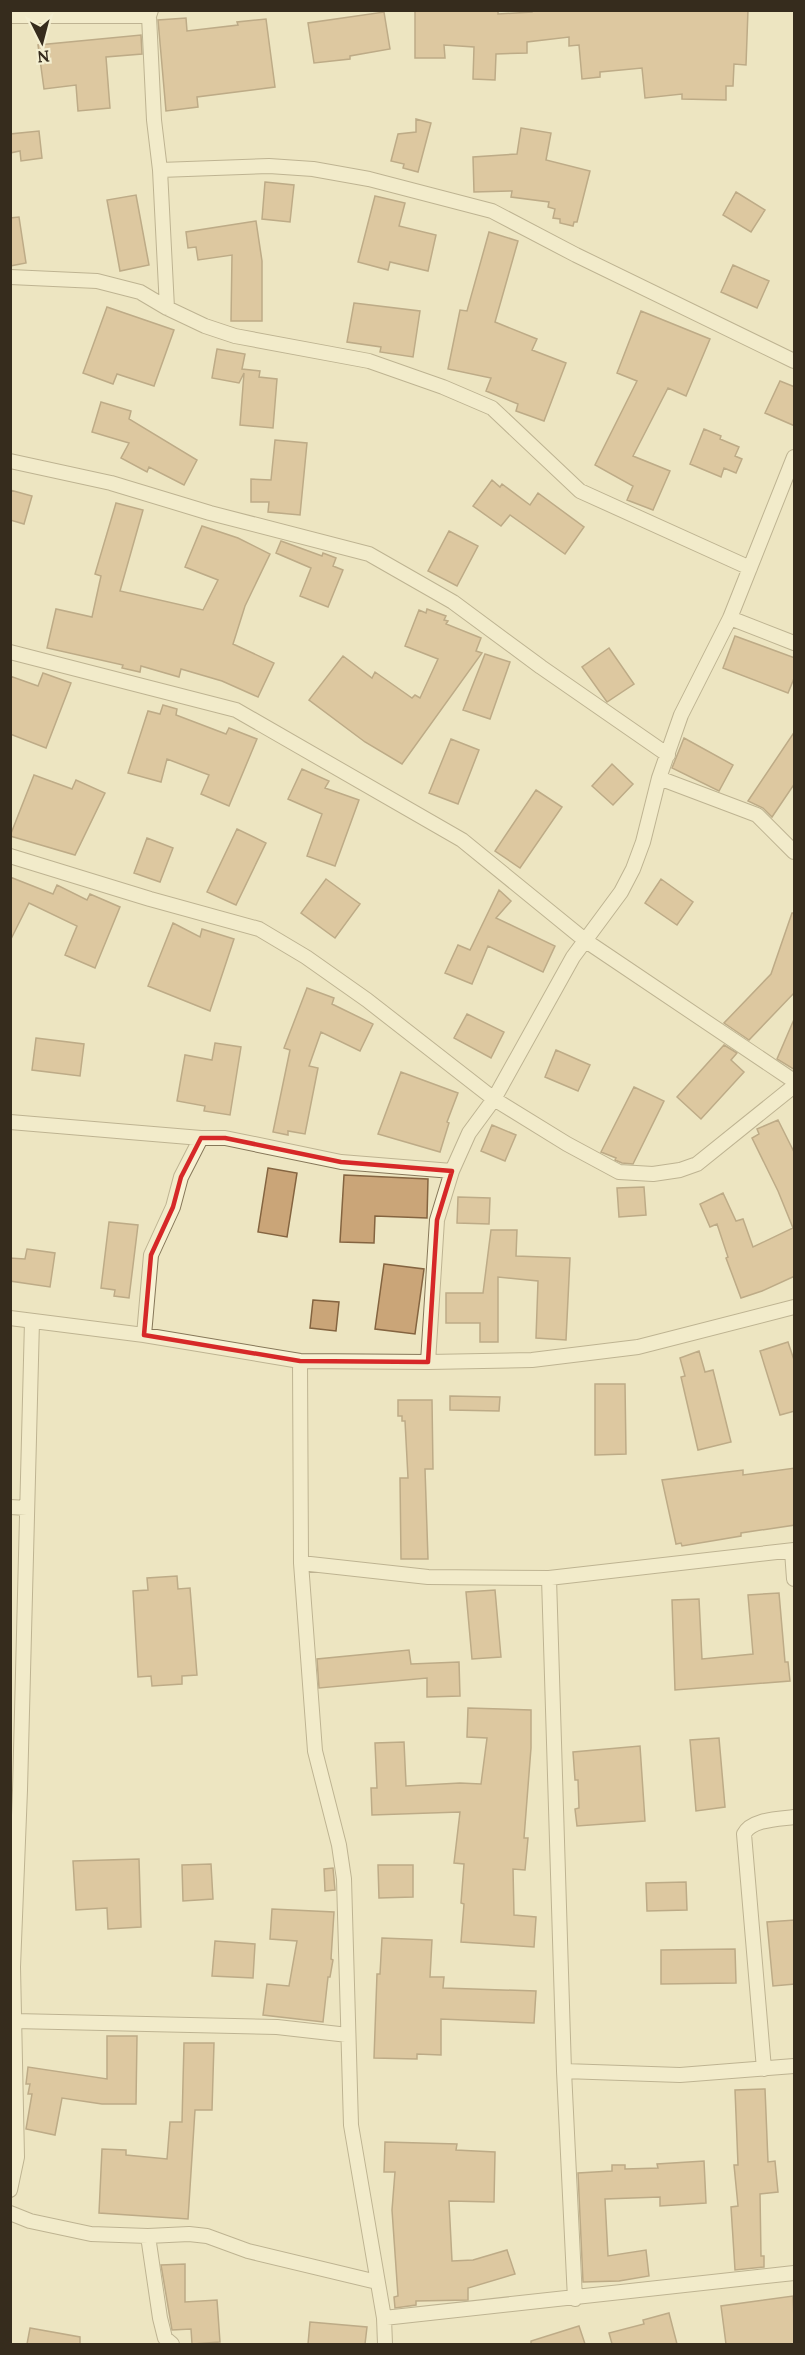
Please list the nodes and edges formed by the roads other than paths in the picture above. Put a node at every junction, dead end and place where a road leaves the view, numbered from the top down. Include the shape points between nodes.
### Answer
1 (150, 13) edge
2 (10, 16) edge
3 (160, 170) junction
4 (10, 277) edge
5 (166, 308) junction
6 (795, 361) edge
7 (795, 457) edge
8 (10, 461) edge
9 (750, 568) junction
10 (730, 618) junction
11 (795, 643) edge
12 (10, 652) edge
13 (668, 755) junction
14 (659, 778) junction
15 (795, 852) edge
16 (10, 856) edge
17 (586, 941) junction
18 (795, 1081) edge
19 (795, 1086) edge
20 (494, 1099) junction
21 (10, 1122) edge
22 (201, 1138) junction
23 (452, 1172) junction
24 (795, 1307) edge
25 (10, 1318) edge
26 (32, 1321) junction
27 (144, 1335) junction
28 (300, 1361) junction
29 (428, 1362) junction
30 (10, 1507) edge
31 (27, 1508) junction
32 (793, 1550) edge
33 (301, 1563) junction
34 (549, 1578) junction
35 (795, 1579) edge
36 (15, 1788) edge
37 (795, 1817) edge
38 (15, 2020) junction
39 (348, 2035) junction
40 (795, 2066) edge
41 (764, 2069) junction
42 (564, 2071) junction
43 (10, 2190) edge
44 (10, 2213) edge
45 (148, 2236) junction
46 (795, 2273) edge
47 (377, 2282) junction
48 (575, 2299) junction
49 (384, 2318) junction
50 (172, 2344) edge
51 (384, 2344) edge

1 - 2 street
1 - 3 street
3 - 5 street
3 - 6 street via 269,166 313,169 369,179 492,211
4 - 5 street via 97,282 140,292
5 - 9 street via 236,336 369,361 492,408 580,491
7 - 9 street
8 - 13 street via 111,483 369,554 453,602
9 - 10 street
10 - 11 street
10 - 13 street via 681,715
12 - 17 street via 236,710 462,840
13 - 14 street
14 - 15 street via 757,816
14 - 17 street via 633,869
16 - 20 street via 259,929 367,1000
17 - 18 street
17 - 20 street via 573,957
19 - 20 street via 697,1164 653,1174 619,1172
20 - 23 street via 470,1133
21 - 22 street
22 - 23 street via 225,1138 341,1162
22 - 27 street via 181,1177 173,1207 151,1255
23 - 29 street via 437,1220
24 - 29 street via 638,1347 532,1360
25 - 26 street
26 - 27 street
26 - 31 street
27 - 28 street
28 - 29 street
28 - 33 street
30 - 31 street
31 - 36 street
32 - 34 street
32 - 35 street
33 - 34 street via 428,1577
33 - 39 street via 315,1751 344,1879
34 - 42 street
36 - 38 street
37 - 41 street via 752,1826 744,1834
38 - 39 street via 277,2027
38 - 43 street via 17,2157
39 - 47 street via 351,2125
40 - 41 street
41 - 42 street via 680,2075
42 - 48 street
44 - 45 street via 91,2234
45 - 47 street via 207,2236 248,2251
45 - 50 street via 160,2318 165,2338
46 - 48 street
47 - 49 street
48 - 49 street
49 - 51 street

